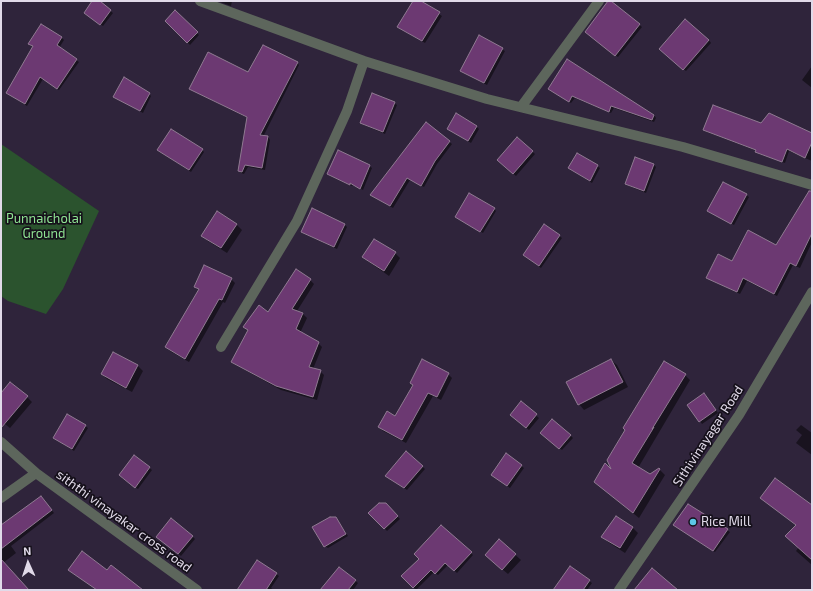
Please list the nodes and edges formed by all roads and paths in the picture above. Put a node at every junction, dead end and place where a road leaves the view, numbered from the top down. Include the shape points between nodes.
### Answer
1 (200, 1) edge
2 (599, 1) edge
3 (364, 61) junction
4 (521, 107) junction
5 (812, 185) edge
6 (812, 292) edge
7 (221, 347) dead end
8 (1, 442) edge
9 (36, 473) junction
10 (1, 498) edge
11 (197, 590) edge
12 (619, 590) edge

1 - 3 street
2 - 4 street
3 - 4 street
3 - 7 street via 347,111 297,222
4 - 5 street via 684,147
6 - 12 street, Sithivinayagar Road via 739,415
8 - 9 street, siththi vinayakar cross road
9 - 10 street
9 - 11 street, siththi vinayakar cross road

